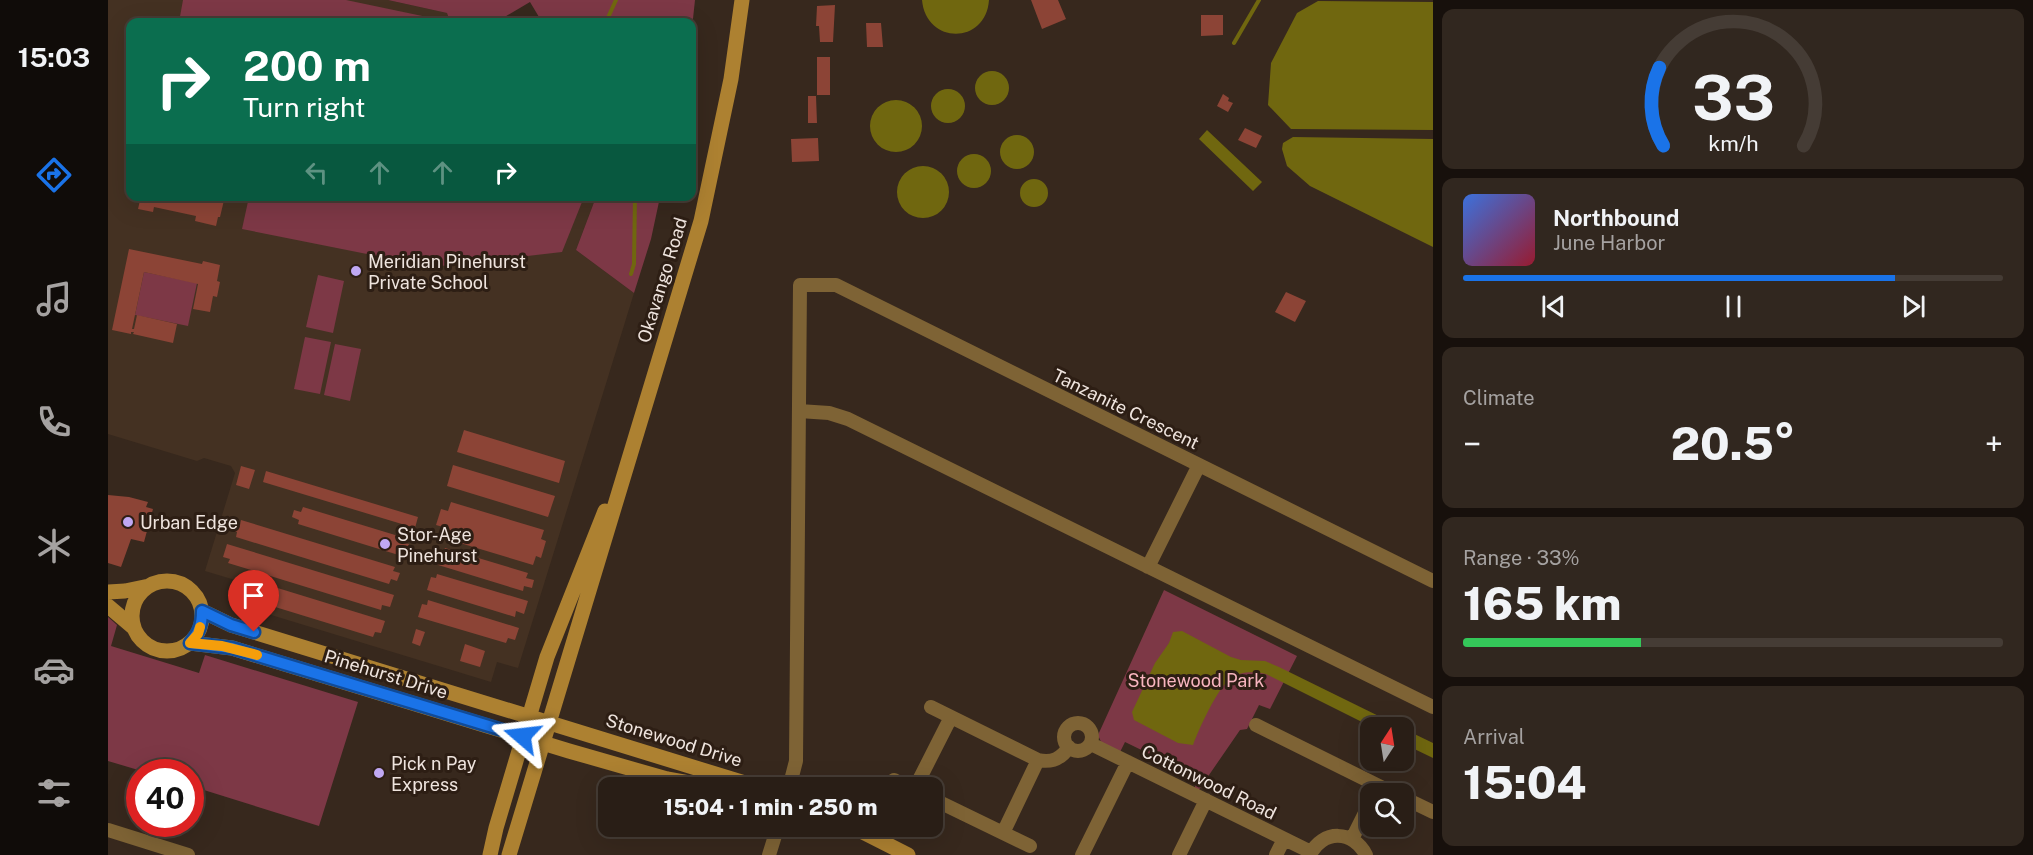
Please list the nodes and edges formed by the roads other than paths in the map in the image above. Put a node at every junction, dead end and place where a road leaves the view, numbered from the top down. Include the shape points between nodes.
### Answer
1 (742, 0) edge
2 (799, 411) junction
3 (627, 462) junction
4 (1199, 465) junction
5 (1148, 567) junction
6 (1433, 581) edge
7 (150, 586) junction
8 (108, 591) edge
9 (108, 606) edge
10 (202, 611) junction
11 (134, 628) junction
12 (190, 643) junction
13 (931, 707) dead end
14 (1433, 707) edge
15 (528, 716) junction
16 (951, 717) junction
17 (549, 722) junction
18 (1256, 725) dead end
19 (575, 730) joint
20 (522, 736) junction
21 (543, 743) junction
22 (1091, 744) junction
23 (1069, 747) junction
24 (569, 751) joint
25 (1038, 760) junction
26 (1128, 762) junction
27 (660, 777) edge
28 (726, 777) edge
29 (792, 777) edge
30 (921, 777) edge
31 (1364, 783) edge
32 (1206, 800) junction
33 (1414, 803) edge
34 (943, 804) edge
35 (1433, 812) edge
36 (1360, 823) edge
37 (108, 830) edge
38 (1003, 833) junction
39 (775, 837) edge
40 (873, 837) edge
41 (1284, 839) junction
42 (1352, 839) junction
43 (1030, 846) dead end
44 (1311, 854) edge
45 (188, 855) edge
46 (490, 855) edge
47 (509, 855) edge
48 (769, 855) edge
49 (908, 855) edge
50 (1082, 855) edge
51 (1179, 855) edge
52 (1276, 855) edge
53 (1366, 855) edge

1 - 3 street, Okavango Road via 732,79 701,221
2 - 4 street, Tanzanite Crescent via 800,285 836,285
2 - 5 street via 848,419
2 - 29 street via 796,761
3 - 15 street, Okavango Road via 588,549
3 - 17 street, Okavango Road
4 - 5 street
4 - 6 street, Tanzanite Crescent
5 - 14 street
7 - 8 street
7 - 10 street via 161,582 183,585 199,600
7 - 11 street via 134,604
9 - 11 street
10 - 12 street via 198,634
10 - 15 street, Pinehurst Drive via 231,625
11 - 12 street via 140,638 158,650 180,649
12 - 20 street, Pinehurst Drive via 232,648
13 - 16 street
15 - 17 street, Pinehurst Drive
15 - 20 street, Okavango Road
16 - 25 street
16 - 30 street
17 - 19 street, Pinehurst Drive
17 - 21 street, Okavango Road
18 - 31 street
19 - 28 street, Stonewood Drive
20 - 21 street, Pinehurst Drive
20 - 46 street, Okavango Road
21 - 24 street, Pinehurst Drive
21 - 47 street, Okavango Road
22 - 23 street via 1078,752
22 - 23 street, Cottonwood Road via 1088,727 1079,723 1070,726 1065,734
22 - 26 street, Cottonwood Road
23 - 25 street via 1056,759
24 - 27 street, Stonewood Drive
25 - 38 street
26 - 32 street, Cottonwood Road
26 - 50 street
32 - 41 street, Cottonwood Road
32 - 51 street
33 - 35 street
34 - 38 street
36 - 42 street
37 - 45 street
38 - 43 street
39 - 48 street
40 - 49 street
41 - 44 street, Cottonwood Road
41 - 52 street
42 - 44 street via 1329,837 1321,840
42 - 53 street

